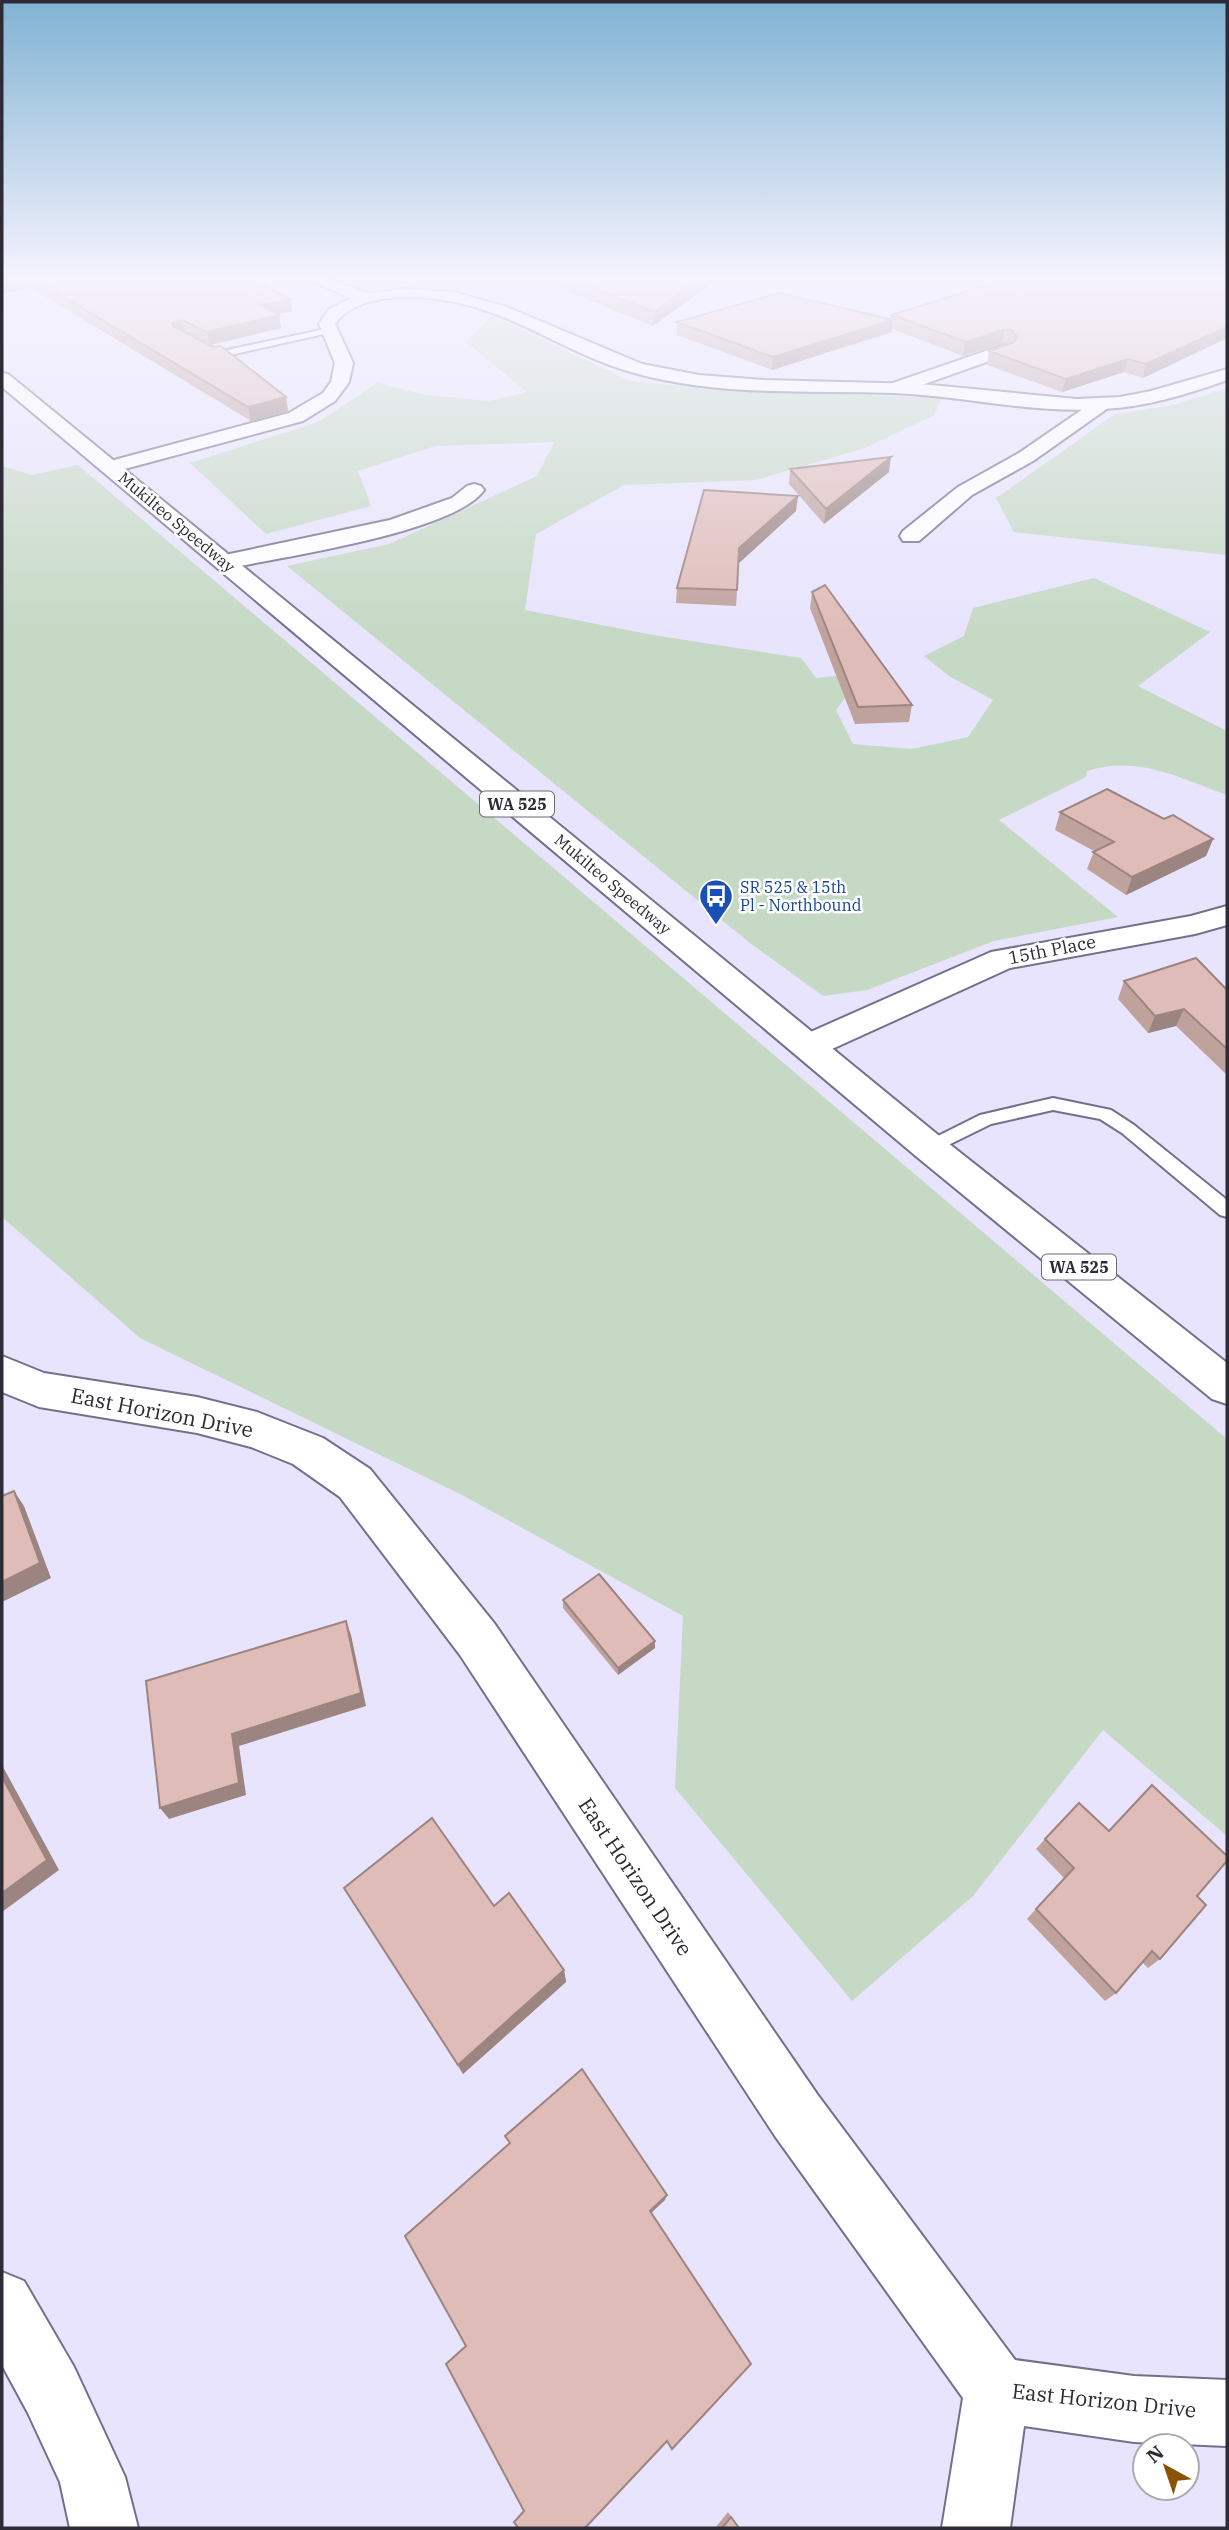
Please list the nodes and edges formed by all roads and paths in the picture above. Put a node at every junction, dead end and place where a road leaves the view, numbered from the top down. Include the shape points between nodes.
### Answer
1 (24, 396) edge
2 (328, 396) edge
3 (971, 396) edge
4 (1152, 396) edge
5 (1102, 404) junction
6 (110, 467) junction
7 (474, 490) dead end
8 (911, 536) dead end
9 (225, 562) junction
10 (1227, 915) edge
11 (809, 1046) junction
12 (930, 1148) junction
13 (1227, 1210) edge
14 (1227, 1387) edge
15 (14, 1390) edge
16 (2, 2303) edge
17 (997, 2390) junction
18 (1227, 2413) edge
19 (104, 2528) edge
20 (976, 2528) edge

1 - 6 street, Mukilteo Speedway / WA 525
2 - 6 street via 296,417
3 - 5 street
4 - 5 street
5 - 8 street via 1026,457 965,491
6 - 9 street, Mukilteo Speedway / WA 525
7 - 9 street via 448,508 396,525
9 - 11 street, Mukilteo Speedway / WA 525
10 - 11 street, 15th Place via 1195,925 1002,959
11 - 12 street, Mukilteo Speedway / WA 525
12 - 13 lane via 986,1119 1034,1107 1053,1104 1105,1114
12 - 14 street, Mukilteo Speedway / WA 525
15 - 17 street, East Horizon Drive via 197,1415 257,1430 308,1451 355,1483 477,1639 796,2115
16 - 19 street via 51,2390 92,2477
17 - 18 street, East Horizon Drive via 1134,2409
17 - 20 street

